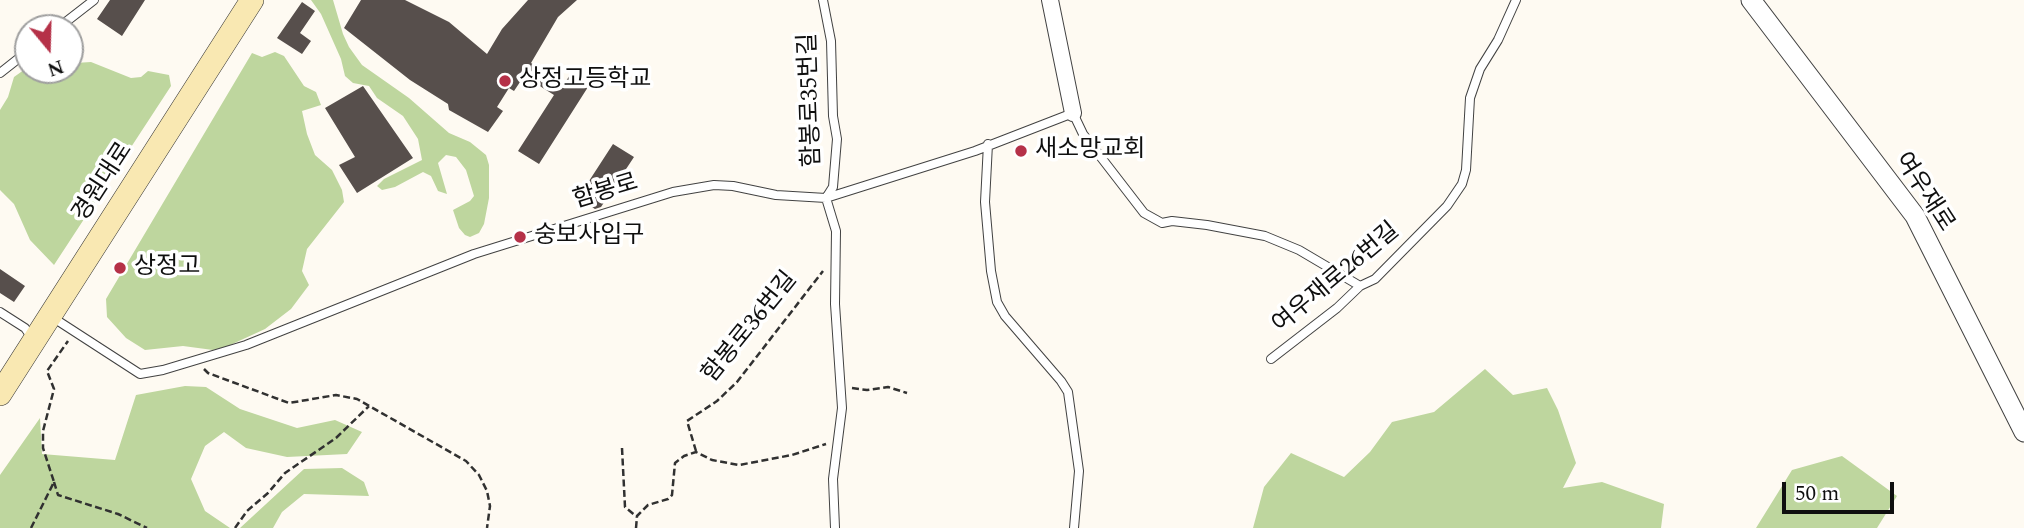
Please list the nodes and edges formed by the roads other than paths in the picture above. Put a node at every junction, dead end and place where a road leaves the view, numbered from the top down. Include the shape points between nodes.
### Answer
1 (94, 0) edge
2 (252, 0) edge
3 (823, 0) edge
4 (1050, 0) edge
5 (1516, 0) edge
6 (1751, 0) edge
7 (76, 14) edge
8 (14, 62) edge
9 (0, 73) edge
10 (1073, 113) junction
11 (988, 144) junction
12 (827, 198) junction
13 (1360, 286) junction
14 (0, 312) edge
15 (50, 316) junction
16 (34, 341) junction
17 (1271, 359) dead end
18 (0, 394) edge
19 (2024, 432) edge
20 (835, 528) edge
21 (1074, 528) edge

1 - 7 lane
2 - 15 main road, 경원대로
3 - 12 lane, 함봉로35번길 via 831,41 837,139 833,187
4 - 10 street
5 - 13 lane, 여우재로26번길 via 1470,97 1462,184 1447,206 1375,279
6 - 19 street, 여우재로 via 1915,216
8 - 9 lane
10 - 11 lane, 함봉로
10 - 13 lane via 1083,134 1144,213 1162,223 1207,225 1265,236
11 - 12 lane, 함봉로
11 - 21 lane via 985,202 997,302 1068,392 1079,471
12 - 15 lane, 함봉로 via 723,185 673,192 474,254 200,361 140,374
12 - 20 lane, 함봉로36번길 via 836,231 835,316 841,387 833,479
13 - 17 lane, 여우재로26번길
14 - 16 lane via 25,328
15 - 16 main road, 경원대로
16 - 18 main road, 경원대로

